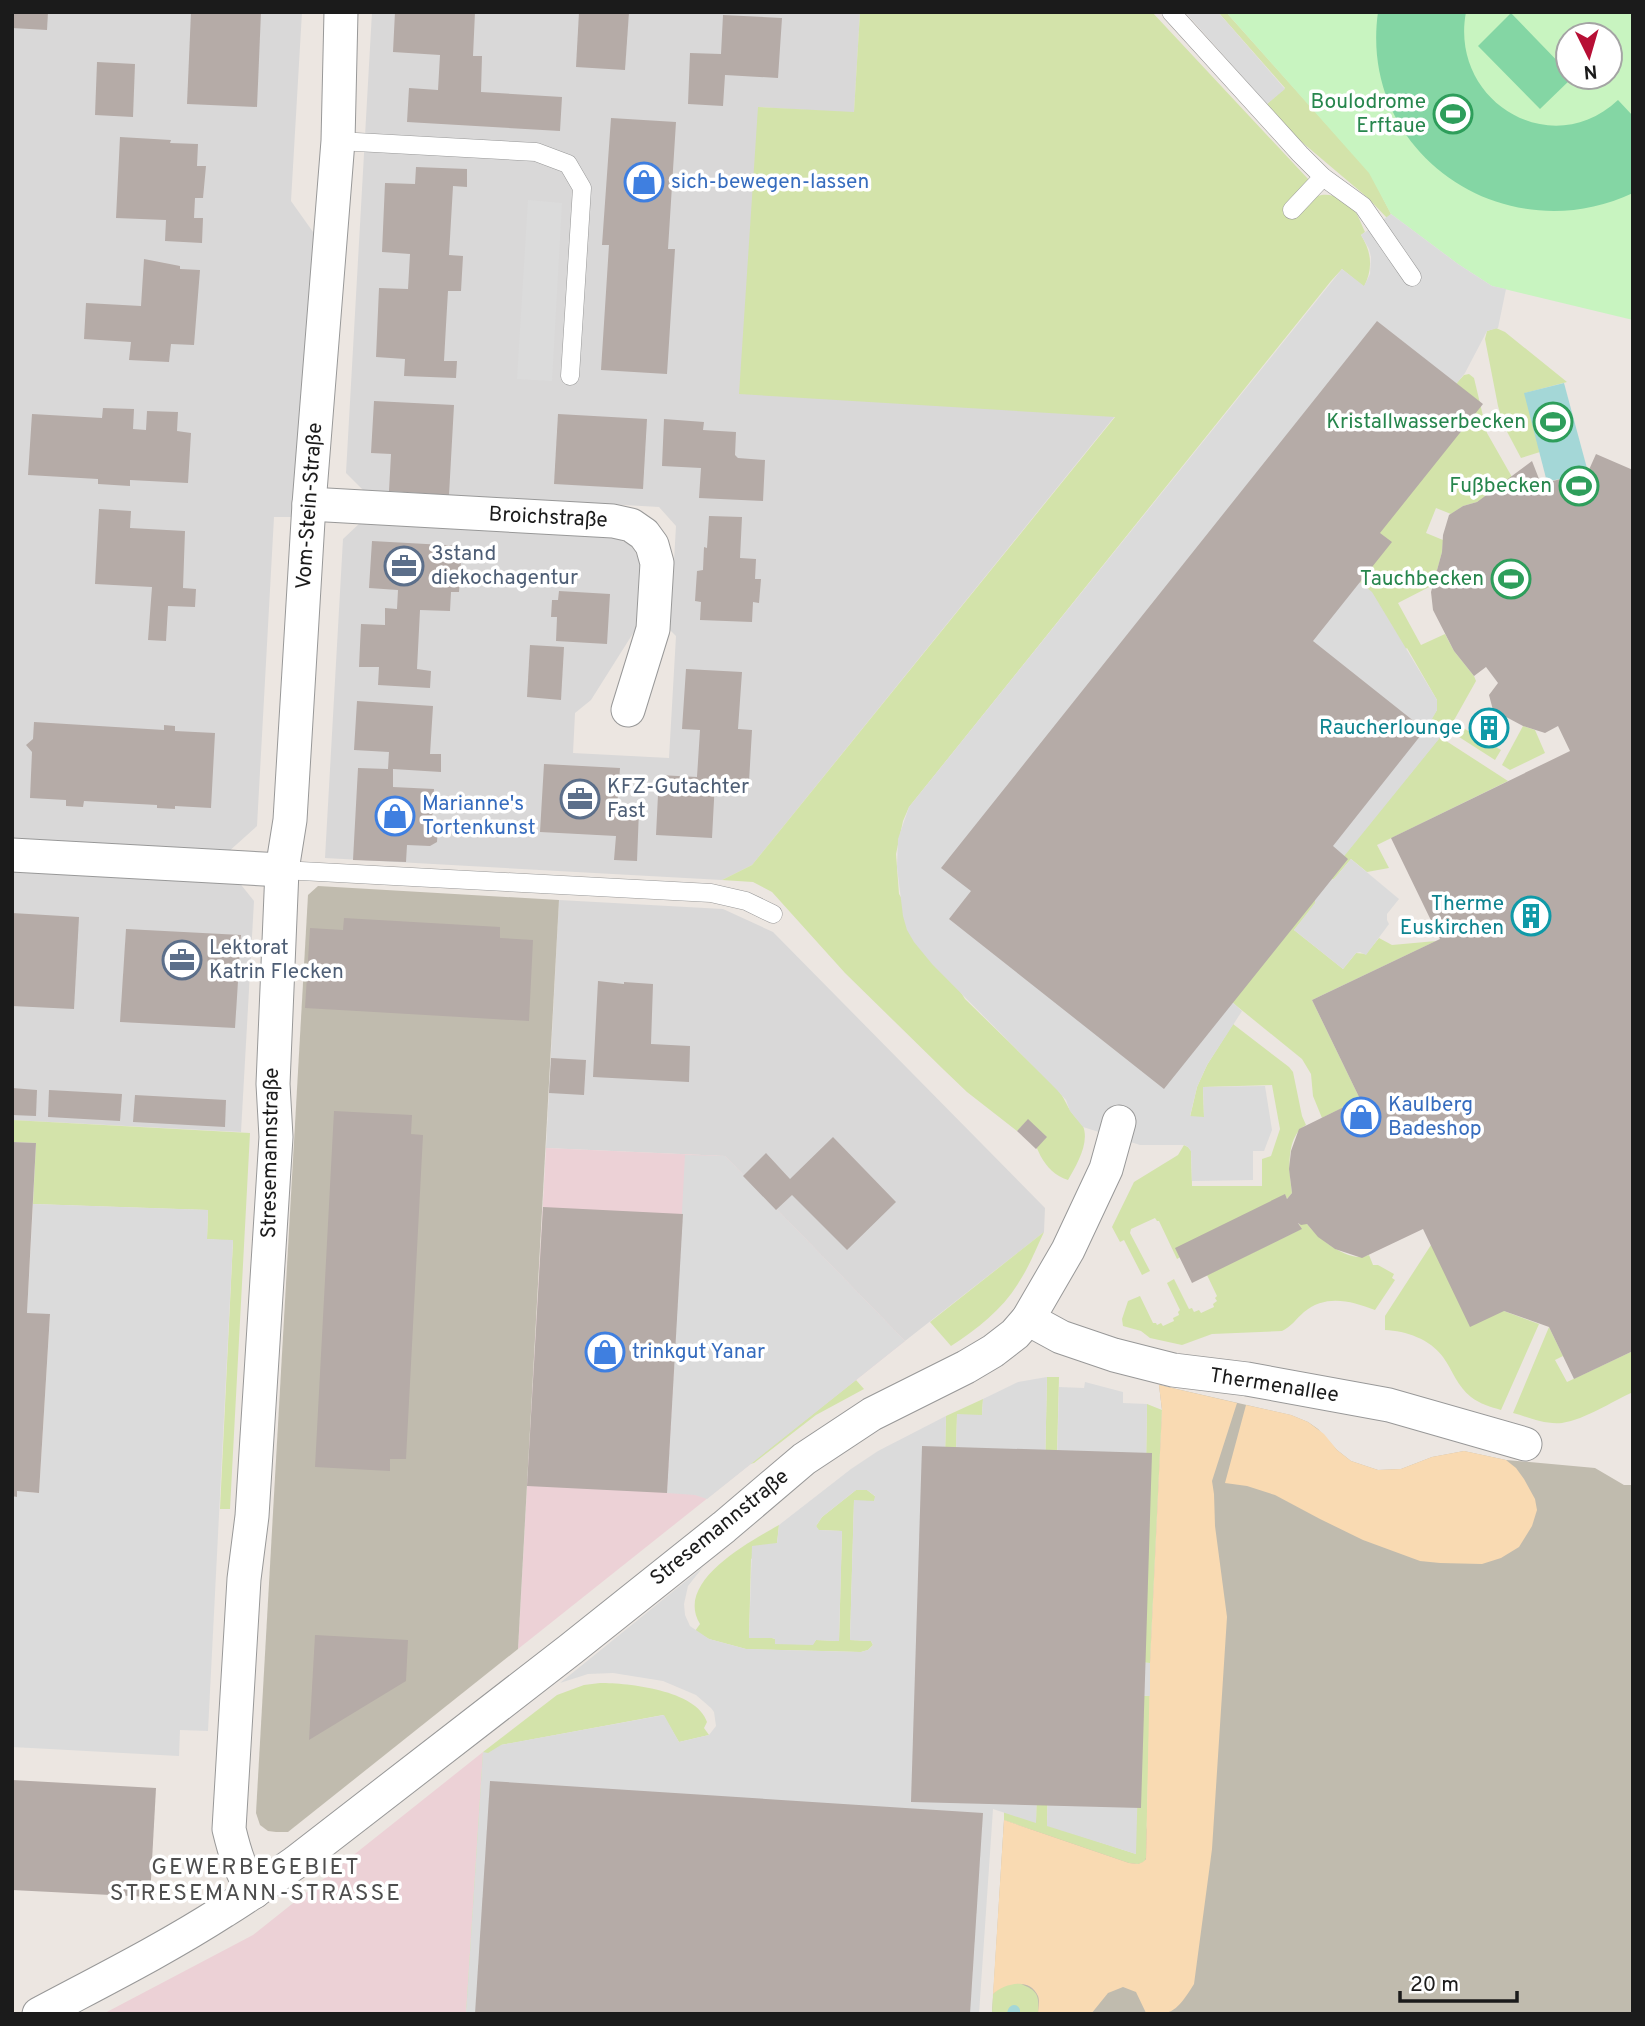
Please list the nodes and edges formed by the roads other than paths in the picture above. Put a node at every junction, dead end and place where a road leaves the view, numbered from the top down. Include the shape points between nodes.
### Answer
1 (341, 12) edge
2 (1171, 12) edge
3 (338, 141) junction
4 (1323, 177) junction
5 (1292, 210) dead end
6 (1412, 276) dead end
7 (570, 376) dead end
8 (309, 505) junction
9 (628, 710) dead end
10 (12, 855) edge
11 (282, 870) junction
12 (773, 914) dead end
13 (1119, 1122) dead end
14 (1028, 1319) junction
15 (1525, 1444) dead end
16 (254, 1892) junction
17 (39, 2014) edge

1 - 3 street, Vom-Stein-Straße
2 - 4 lane
3 - 7 lane via 536,152 568,164 582,188
3 - 8 street, Vom-Stein-Straße
4 - 5 lane
4 - 6 lane via 1363,206
8 - 9 street, Broichstraße via 631,525 652,545 657,562 653,629
8 - 11 street, Vom-Stein-Straße via 290,820
10 - 11 street
11 - 12 lane via 711,893 746,901
11 - 16 street, Stresemannstraße via 273,1084 276,1137 229,1829 242,1873
13 - 14 street, Stresemannstraße via 1106,1168
14 - 15 street, Thermenallee via 1070,1341 1173,1370 1389,1405
14 - 16 street, Stresemannstraße via 993,1351 872,1414 804,1459 560,1657
16 - 17 street, Stresemannstraße via 144,1959

